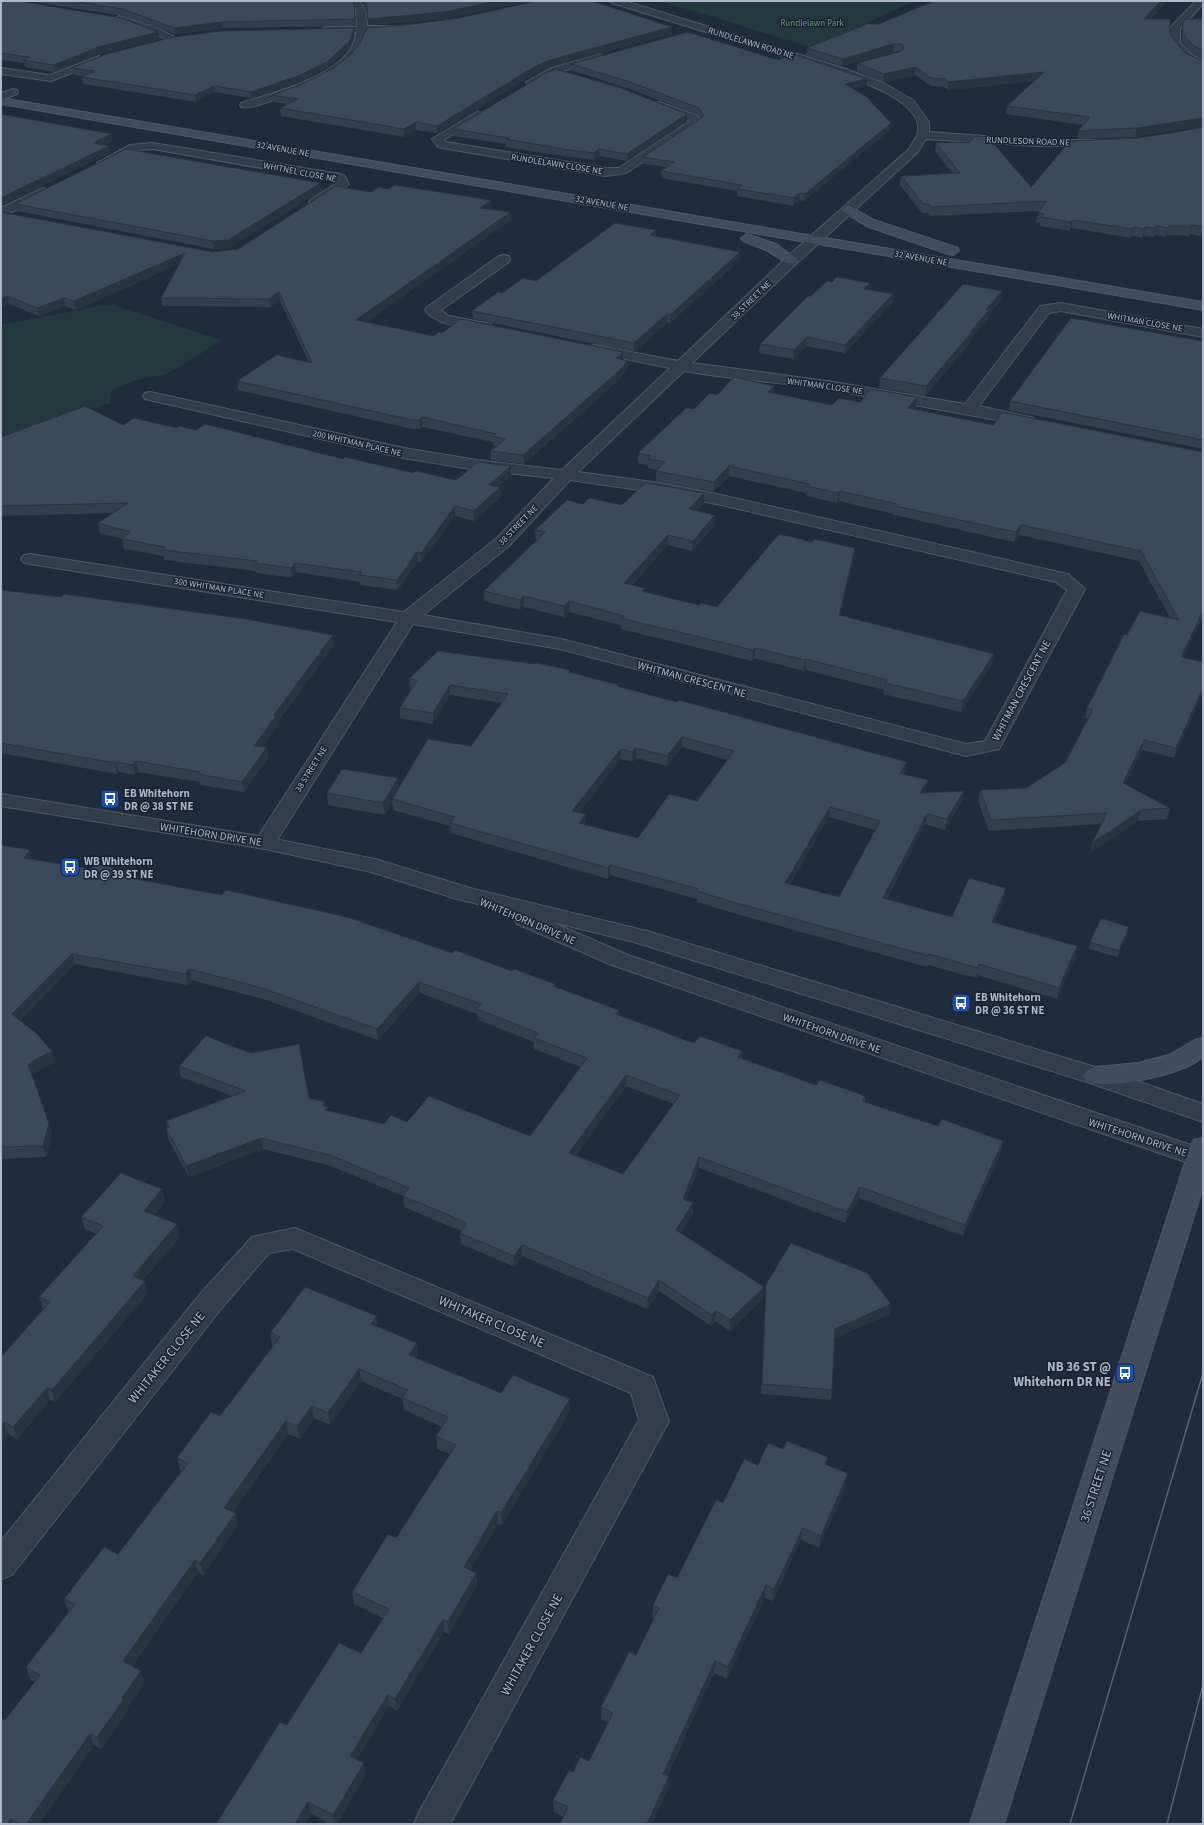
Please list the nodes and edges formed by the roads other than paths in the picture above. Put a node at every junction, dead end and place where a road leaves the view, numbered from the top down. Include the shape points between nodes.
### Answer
1 (354, 1) edge
2 (616, 1) edge
3 (1201, 1) edge
4 (110, 18) edge
5 (406, 28) edge
6 (706, 29) junction
7 (315, 30) edge
8 (362, 30) junction
9 (690, 33) edge
10 (155, 43) edge
11 (611, 54) edge
12 (112, 55) edge
13 (1203, 65) edge
14 (856, 67) edge
15 (555, 70) junction
16 (1, 71) edge
17 (842, 71) junction
18 (576, 77) edge
19 (521, 88) edge
20 (7, 91) edge
21 (1, 97) edge
22 (646, 100) edge
23 (1, 101) edge
24 (245, 105) edge
25 (489, 108) edge
26 (923, 135) junction
27 (1108, 143) edge
28 (396, 156) dead end
29 (94, 167) edge
30 (54, 187) edge
31 (307, 207) edge
32 (848, 209) junction
33 (1, 213) edge
34 (24, 218) edge
35 (693, 219) junction
36 (818, 232) junction
37 (953, 251) junction
38 (504, 259) dead end
39 (792, 260) junction
40 (1203, 293) edge
41 (1203, 306) edge
42 (499, 330) edge
43 (1203, 333) edge
44 (583, 347) edge
45 (681, 367) junction
46 (150, 396) dead end
47 (969, 409) junction
48 (1047, 424) edge
49 (566, 475) junction
50 (30, 559) dead end
51 (408, 618) junction
52 (1, 800) edge
53 (265, 843) junction
54 (465, 894) junction
55 (1203, 1046) edge
56 (1096, 1076) junction
57 (1203, 1113) edge
58 (1202, 1155) edge
59 (1, 1565) edge
60 (432, 1824) edge
61 (987, 1824) edge

1 - 8 street via 362,13
2 - 6 street, RUNDLELAWN ROAD NE
3 - 13 street via 1175,28 1175,42 1188,57
4 - 10 street via 137,24 178,39
5 - 8 street
6 - 9 street
6 - 17 street, RUNDLELAWN ROAD NE
7 - 8 street
8 - 24 street via 353,52 327,73 283,94
11 - 15 street
12 - 16 street via 51,78
14 - 17 street
15 - 18 street
15 - 19 street
17 - 26 street, RUNDLELAWN ROAD NE via 879,85 909,102 923,122
20 - 21 street
20 - 28 main road, 32 AVENUE NE
22 - 25 street, RUNDLELAWN CLOSE NE via 694,118 696,122 622,171 606,172 442,145 438,139
23 - 35 main road, 32 AVENUE NE
26 - 27 street, RUNDLESON ROAD NE via 1037,143
26 - 32 street via 913,151
29 - 31 street, WHITNEL CLOSE NE via 134,148 153,146 340,178 343,184
30 - 33 street
32 - 36 street
32 - 37 main road via 887,230
33 - 34 street
35 - 36 main road, 32 AVENUE NE
35 - 39 main road via 771,247
36 - 37 main road, 32 AVENUE NE
36 - 39 street, 38 STREET NE
36 - 41 main road, 32 AVENUE NE
37 - 40 main road, 32 AVENUE NE
38 - 42 street via 432,310 445,319
39 - 45 street, 38 STREET NE
43 - 47 street, WHITMAN CLOSE NE via 1061,307 1045,309
44 - 45 street, WHITMAN CLOSE NE
45 - 47 street, WHITMAN CLOSE NE via 827,385
45 - 49 street, 38 STREET NE
46 - 49 street, 200 WHITMAN PLACE NE via 404,453 477,465
47 - 48 street, WHITMAN CLOSE NE
49 - 51 street, 38 STREET NE via 503,542
49 - 51 street, WHITMAN CRESCENT NE via 660,488 721,500 1062,578 1076,589 992,745 966,750 561,644
50 - 51 street, 300 WHITMAN PLACE NE
51 - 53 street, 38 STREET NE
52 - 53 street, WHITEHORN DRIVE NE
53 - 54 street, WHITEHORN DRIVE NE via 375,866
54 - 56 street, WHITEHORN DRIVE NE via 639,936
54 - 58 street, WHITEHORN DRIVE NE via 620,960 1051,1108
55 - 56 main road via 1178,1062 1138,1072
56 - 57 street, WHITEHORN DRIVE NE
58 - 61 main road, 36 STREET NE
59 - 60 street, WHITAKER CLOSE NE via 211,1302 261,1244 295,1238 643,1385 654,1421

